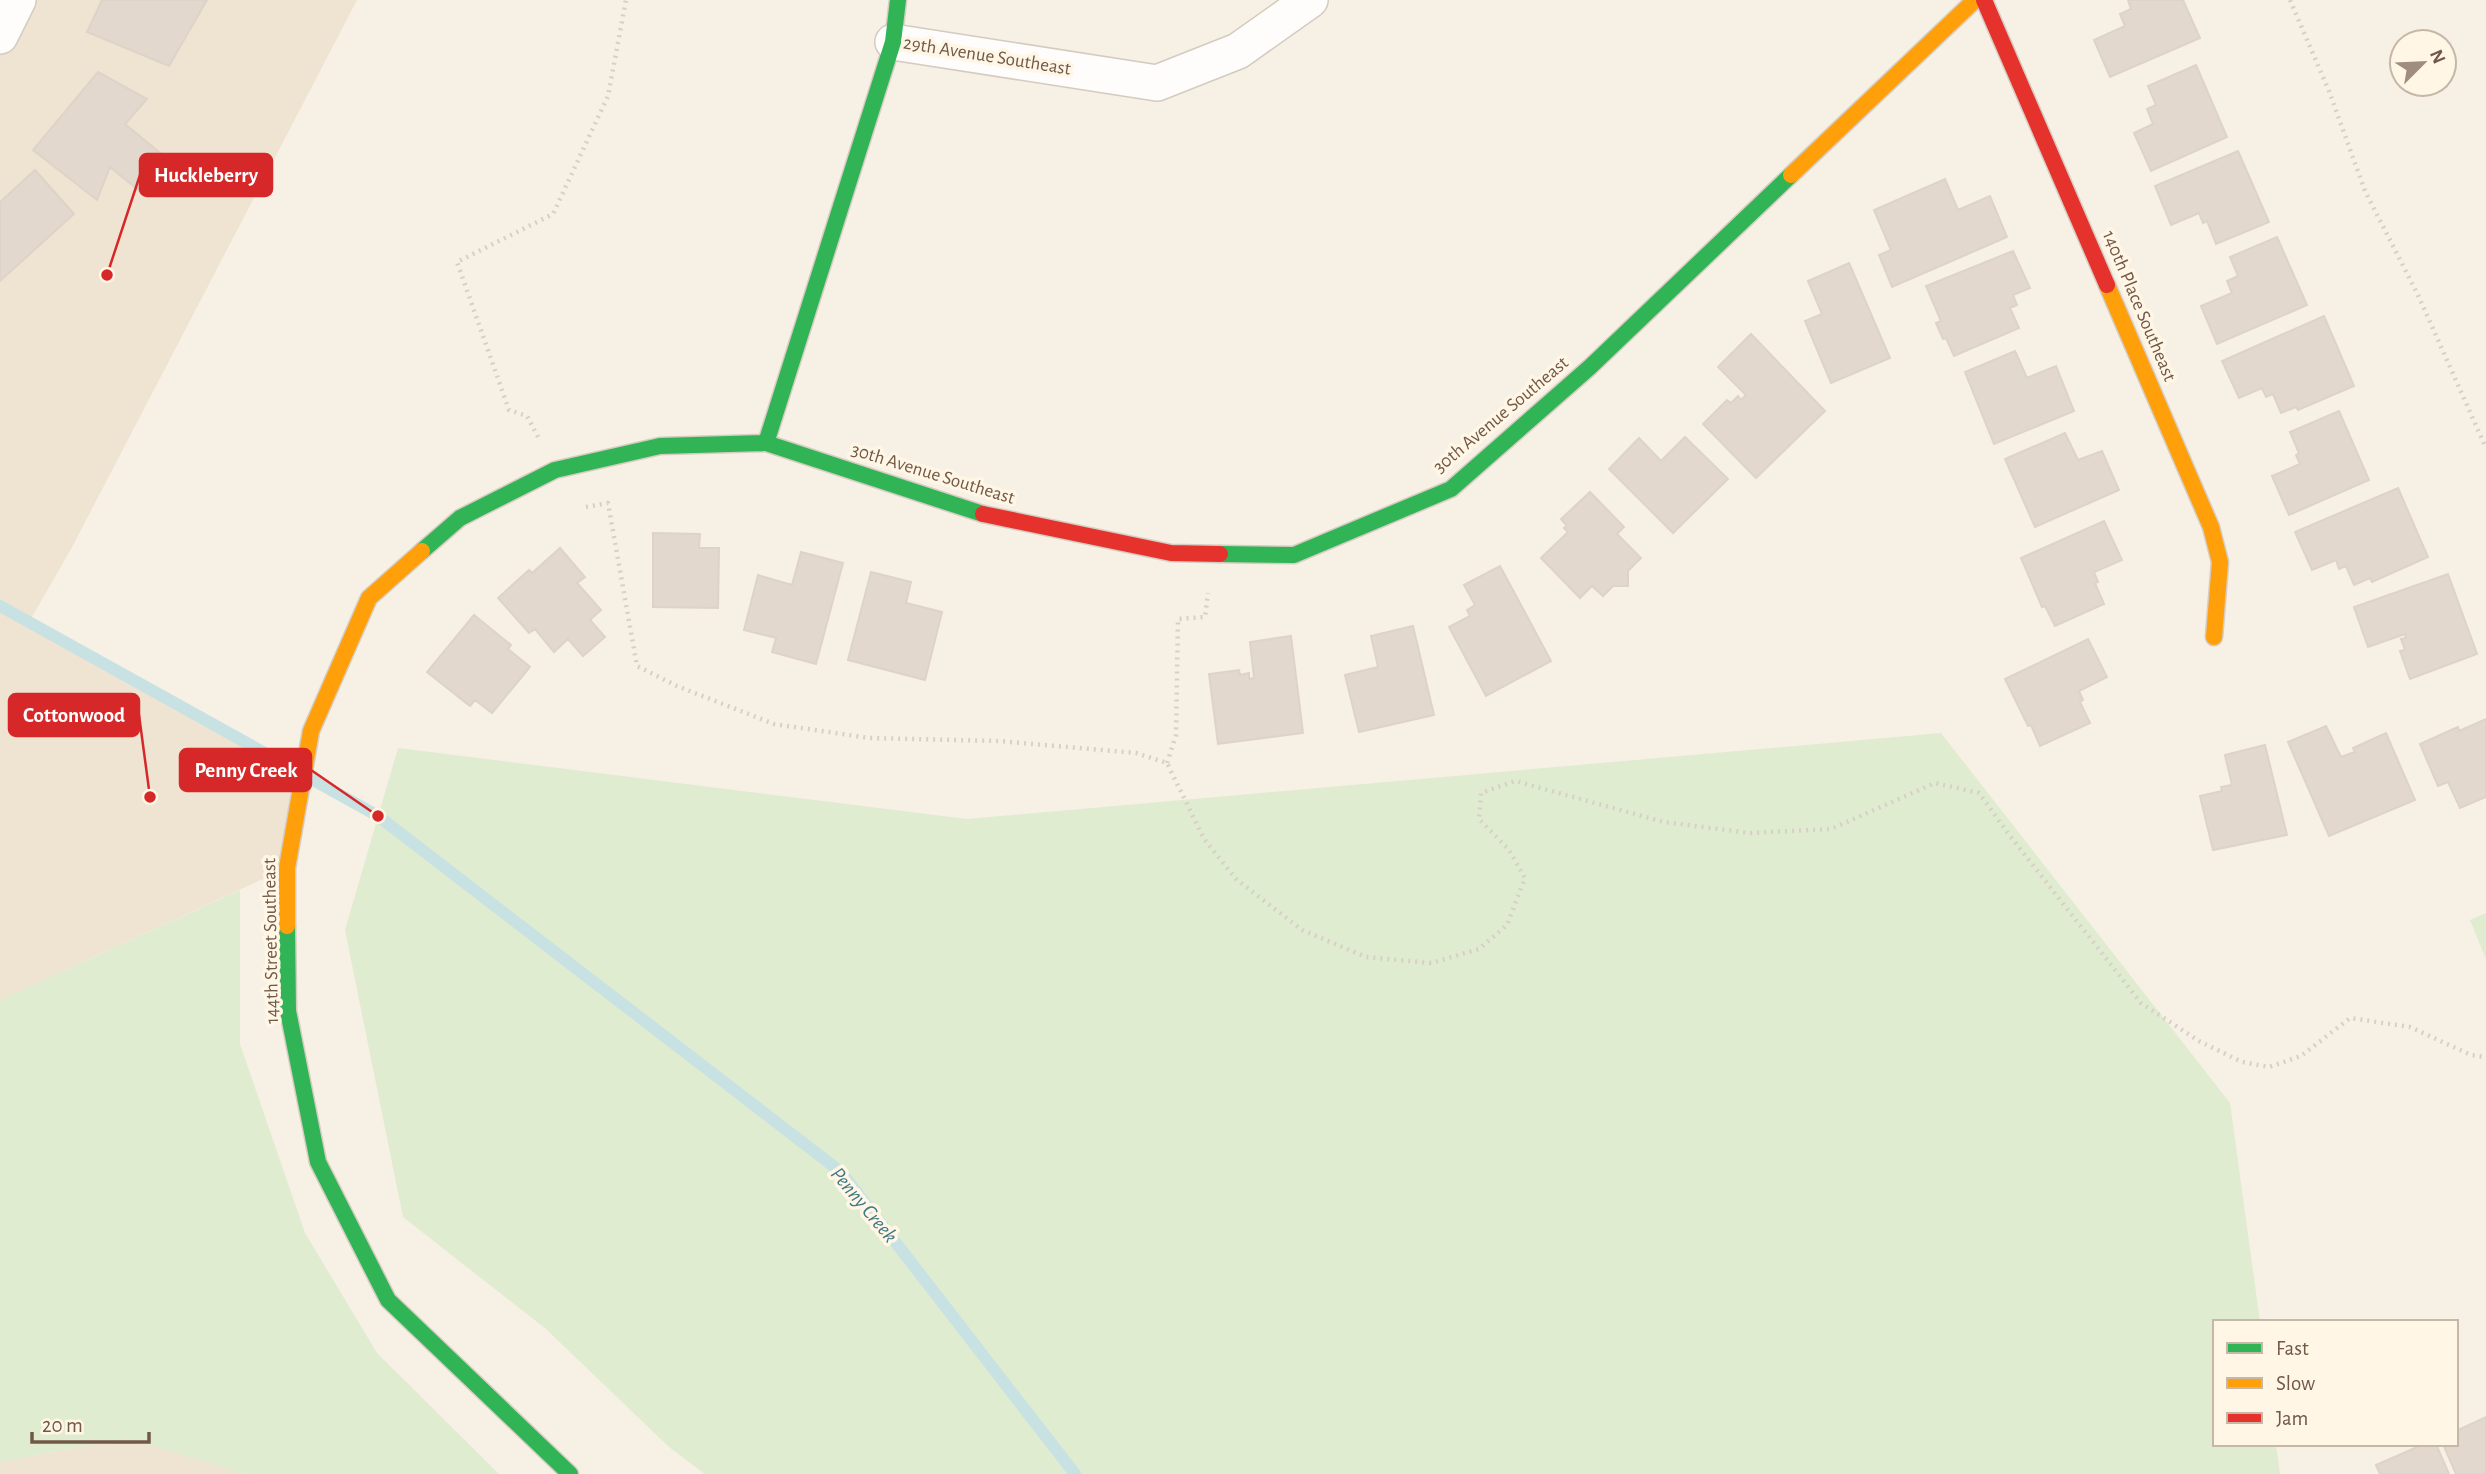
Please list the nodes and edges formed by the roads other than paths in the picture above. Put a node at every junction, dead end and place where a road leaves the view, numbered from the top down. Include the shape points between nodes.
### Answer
1 (18, 0) edge
2 (898, 0) edge
3 (1310, 0) edge
4 (1975, 0) edge
5 (1984, 0) edge
6 (0, 36) edge
7 (893, 42) junction
8 (766, 443) junction
9 (2214, 638) dead end
10 (570, 1474) edge

1 - 6 street
2 - 7 street
3 - 7 street, 29th Avenue Southeast via 1238,51 1157,83
4 - 8 street, 30th Avenue Southeast via 1590,367 1451,489 1294,555 1171,553 979,513
5 - 9 street, 140th Place Southeast via 2211,527 2220,562
7 - 8 street, 29th Avenue Southeast
8 - 10 street, 144th Street Southeast via 660,446 555,470 460,518 369,598 311,731 287,868 288,1011 318,1163 388,1300

